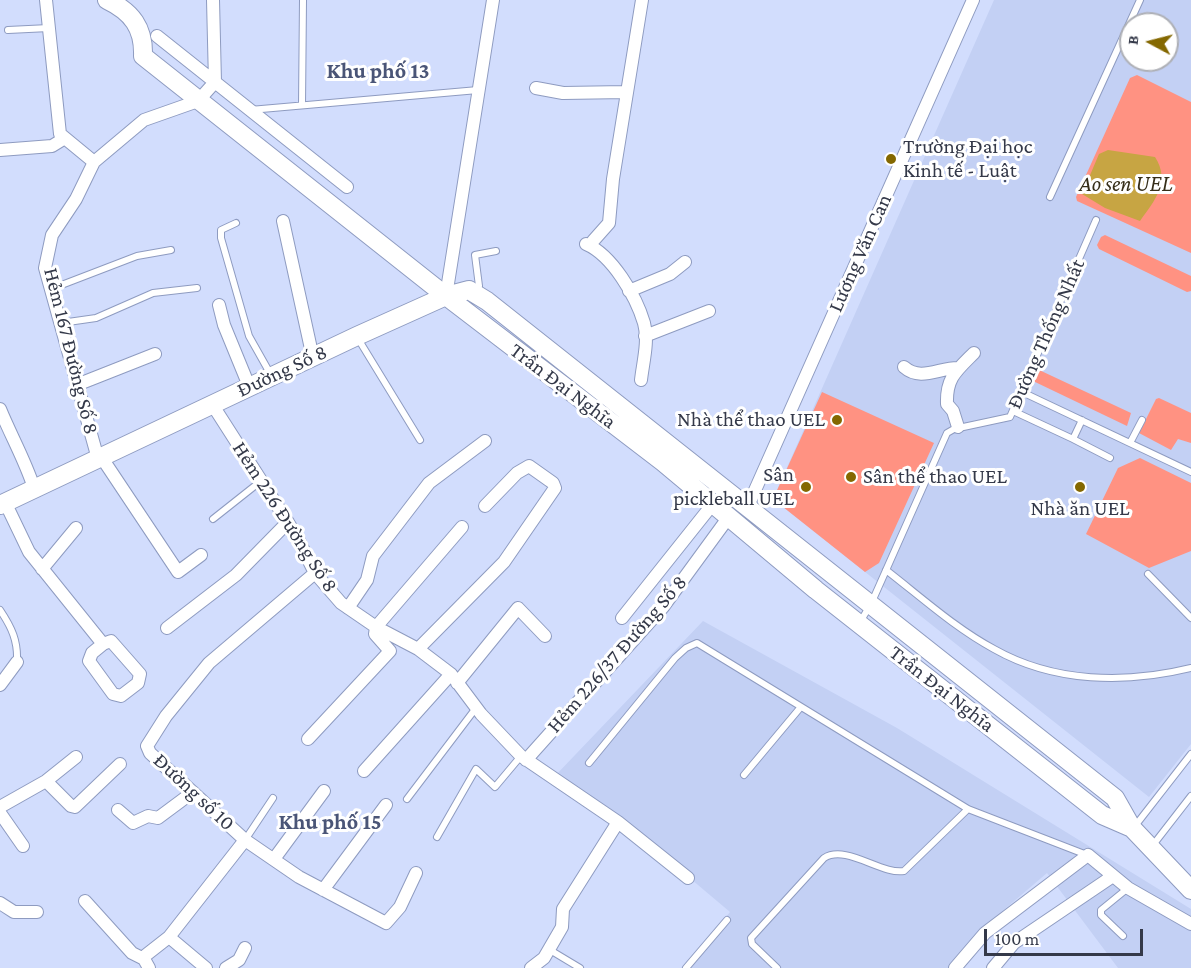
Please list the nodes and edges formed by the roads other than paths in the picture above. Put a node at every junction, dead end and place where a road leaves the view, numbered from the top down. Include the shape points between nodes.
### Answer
1 (46, 0) edge
2 (107, 0) edge
3 (213, 0) edge
4 (303, 0) edge
5 (493, 0) edge
6 (642, 0) edge
7 (973, 0) edge
8 (1140, 0) edge
9 (49, 28) junction
10 (8, 30) dead end
11 (150, 37) junction
12 (215, 82) junction
13 (536, 88) dead end
14 (478, 90) junction
15 (626, 92) junction
16 (198, 101) junction
17 (302, 105) junction
18 (250, 110) junction
19 (65, 138) junction
20 (0, 150) edge
21 (94, 162) junction
22 (347, 187) dead end
23 (1050, 197) dead end
24 (1096, 220) dead end
25 (283, 221) dead end
26 (236, 223) dead end
27 (171, 250) dead end
28 (496, 251) dead end
29 (685, 262) dead end
30 (197, 288) dead end
31 (474, 288) junction
32 (51, 290) junction
33 (629, 291) junction
34 (446, 296) junction
35 (219, 305) dead end
36 (708, 311) dead end
37 (61, 323) junction
38 (357, 336) junction
39 (645, 336) junction
40 (974, 353) dead end
41 (155, 354) dead end
42 (312, 358) junction
43 (904, 366) dead end
44 (959, 368) junction
45 (271, 376) junction
46 (641, 380) dead end
47 (79, 384) junction
48 (249, 386) junction
49 (1022, 392) junction
50 (212, 404) junction
51 (0, 409) edge
52 (1013, 411) junction
53 (1082, 420) junction
54 (1142, 420) dead end
55 (958, 428) junction
56 (420, 440) dead end
57 (1073, 440) junction
58 (485, 441) dead end
59 (1131, 442) junction
60 (688, 458) junction
61 (1110, 458) dead end
62 (100, 459) junction
63 (675, 472) junction
64 (1191, 472) edge
65 (261, 481) junction
66 (34, 488) junction
67 (3, 504) edge
68 (712, 505) junction
69 (485, 506) dead end
70 (748, 506) junction
71 (728, 518) junction
72 (213, 519) dead end
73 (288, 522) junction
74 (462, 527) dead end
75 (76, 528) dead end
76 (201, 555) dead end
77 (42, 568) junction
78 (886, 570) junction
79 (315, 573) junction
80 (1148, 574) dead end
81 (871, 604) junction
82 (348, 608) junction
83 (0, 610) edge
84 (622, 618) dead end
85 (1191, 618) edge
86 (858, 624) junction
87 (376, 627) junction
88 (166, 628) dead end
89 (545, 636) dead end
90 (103, 644) junction
91 (418, 649) junction
92 (17, 662) joint
93 (1191, 668) edge
94 (454, 679) junction
95 (0, 685) edge
96 (476, 708) junction
97 (800, 708) junction
98 (308, 739) dead end
99 (1191, 754) edge
100 (76, 757) dead end
101 (524, 758) junction
102 (589, 763) dead end
103 (120, 764) dead end
104 (364, 771) dead end
105 (744, 776) dead end
106 (46, 781) junction
107 (324, 790) dead end
108 (193, 792) junction
109 (1191, 796) edge
110 (273, 798) dead end
111 (1115, 798) junction
112 (407, 799) dead end
113 (386, 806) dead end
114 (0, 807) edge
115 (118, 810) dead end
116 (968, 810) junction
117 (0, 813) edge
118 (1102, 814) junction
119 (618, 822) junction
120 (1132, 828) junction
121 (437, 837) dead end
122 (245, 840) junction
123 (23, 846) dead end
124 (1151, 848) junction
125 (1088, 855) junction
126 (274, 859) junction
127 (416, 873) dead end
128 (1113, 876) junction
129 (688, 878) dead end
130 (1128, 888) junction
131 (323, 890) junction
132 (1191, 890) edge
133 (85, 901) dead end
134 (0, 903) edge
135 (37, 912) dead end
136 (727, 920) dead end
137 (1191, 924) edge
138 (1123, 936) dead end
139 (169, 937) junction
140 (245, 948) dead end
141 (550, 950) junction
142 (146, 964) edge
143 (203, 967) edge
144 (226, 968) edge
145 (531, 968) edge
146 (580, 968) edge
147 (686, 968) edge
148 (777, 968) edge
149 (954, 968) edge
150 (993, 968) edge

1 - 9 street
2 - 11 street, Trần Đại Nghĩa via 121,7
3 - 12 street
4 - 17 lane
5 - 14 street
6 - 15 street
7 - 70 street, Lương Văn Can
8 - 23 lane
9 - 10 lane
9 - 19 street via 60,134
11 - 12 street
11 - 16 street, Trần Đại Nghĩa via 143,56
12 - 16 street
12 - 18 street
13 - 15 street via 563,93
14 - 17 lane
14 - 34 street
15 - 33 street via 609,223 590,242
16 - 21 street, Hẻm 167 Đường Số 8 via 144,120
16 - 34 street, Trần Đại Nghĩa
17 - 18 lane
18 - 22 street
19 - 20 street via 52,146
19 - 21 street
21 - 32 street, Hẻm 167 Đường Số 8 via 52,235 45,268
24 - 49 lane, Đường Thống Nhất
25 - 42 street
26 - 45 lane via 221,230 221,238 249,336
27 - 32 lane via 137,256
28 - 31 lane via 475,255
29 - 33 street via 670,274
30 - 37 lane via 153,293 96,318
31 - 34 street, Đường Số 8
31 - 60 street, Trần Đại Nghĩa
32 - 37 street, Hẻm 167 Đường Số 8
33 - 39 street via 644,323
34 - 38 street, Đường Số 8
34 - 63 street, Trần Đại Nghĩa
35 - 48 street
36 - 39 street
37 - 47 street, Hẻm 167 Đường Số 8
38 - 42 street, Đường Số 8
38 - 56 lane
39 - 46 street
40 - 44 street
41 - 47 street
42 - 45 street, Đường Số 8
43 - 44 street via 922,374
44 - 55 street via 946,390 947,404
45 - 48 street, Đường Số 8
47 - 62 street, Hẻm 167 Đường Số 8
48 - 50 street, Đường Số 8
49 - 52 lane, Đường Thống Nhất
49 - 53 lane
50 - 62 street, Đường Số 8
50 - 65 street, Hẻm 226 Đường Số 8
51 - 66 street
52 - 55 lane, Đường Thống Nhất via 1010,417
52 - 57 lane
53 - 57 lane
53 - 59 lane
54 - 59 lane
55 - 78 lane via 947,433
57 - 61 lane
58 - 82 street via 429,483 373,556 366,580
59 - 64 lane
60 - 63 street
60 - 70 street, Trần Đại Nghĩa
62 - 66 street
62 - 76 street, Hẻm 167 Đường Số 8 via 178,572
63 - 68 street, Trần Đại Nghĩa
65 - 72 lane
65 - 73 street, Hẻm 226 Đường Số 8
66 - 67 street
67 - 77 street
68 - 71 street, Trần Đại Nghĩa
68 - 84 street
69 - 91 street via 529,466 555,488 504,562
70 - 81 street, Trần Đại Nghĩa
71 - 86 street, Trần Đại Nghĩa
71 - 101 street, Hẻm 226/37 Đường Số 8 via 663,607
73 - 79 street, Hẻm 226 Đường Số 8
73 - 88 street via 236,574
74 - 87 street
75 - 77 street
77 - 90 street
78 - 81 lane
78 - 93 lane via 994,650 1044,669 1073,676 1129,679
79 - 82 street, Hẻm 226 Đường Số 8
79 - 108 street, Đường số 10 via 209,663 147,746
80 - 85 lane
81 - 86 lane
81 - 111 street, Trần Đại Nghĩa
82 - 87 street, Hẻm 226 Đường Số 8
83 - 92 lane via 15,638
86 - 118 street, Trần Đại Nghĩa
87 - 91 street, Hẻm 226 Đường Số 8
87 - 98 street via 375,634 390,651
89 - 94 street via 518,608
90 - 90 street via 111,641 140,674 138,683 121,696 113,694 88,661
91 - 94 street, Hẻm 226 Đường Số 8
92 - 95 street
94 - 96 street, Hẻm 226 Đường Số 8
94 - 104 street
96 - 101 street, Hẻm 226 Đường Số 8
96 - 112 lane
97 - 102 lane via 697,643 675,658
97 - 105 lane
97 - 116 lane
99 - 120 lane
100 - 106 street
101 - 119 street, Hẻm 226 Đường Số 8
101 - 121 lane via 495,787 476,769
103 - 106 street via 75,807
106 - 114 street
107 - 126 street
108 - 115 street via 158,818 148,816 133,823
108 - 122 street, Đường số 10
109 - 124 lane
110 - 122 lane
111 - 118 street
111 - 120 street, Trần Đại Nghĩa
113 - 131 street
116 - 125 lane
116 - 148 lane via 904,871 855,858 824,858 751,938 752,944
117 - 123 street
118 - 120 street, Trần Đại Nghĩa
119 - 129 street, Hẻm 226 Đường Số 8
119 - 141 street via 563,909 564,923
120 - 124 street
122 - 126 street
122 - 139 street, Đường số 10
124 - 132 street
125 - 128 street
125 - 149 street via 985,933
126 - 131 street
127 - 131 street via 404,900 387,923
128 - 130 street
128 - 150 street via 1014,943
130 - 137 street
130 - 138 lane via 1101,910 1101,915
133 - 142 street
134 - 135 street via 14,912
136 - 147 lane
139 - 142 street, Đường số 10
139 - 143 street
140 - 144 street via 239,960
141 - 145 street
141 - 146 lane

